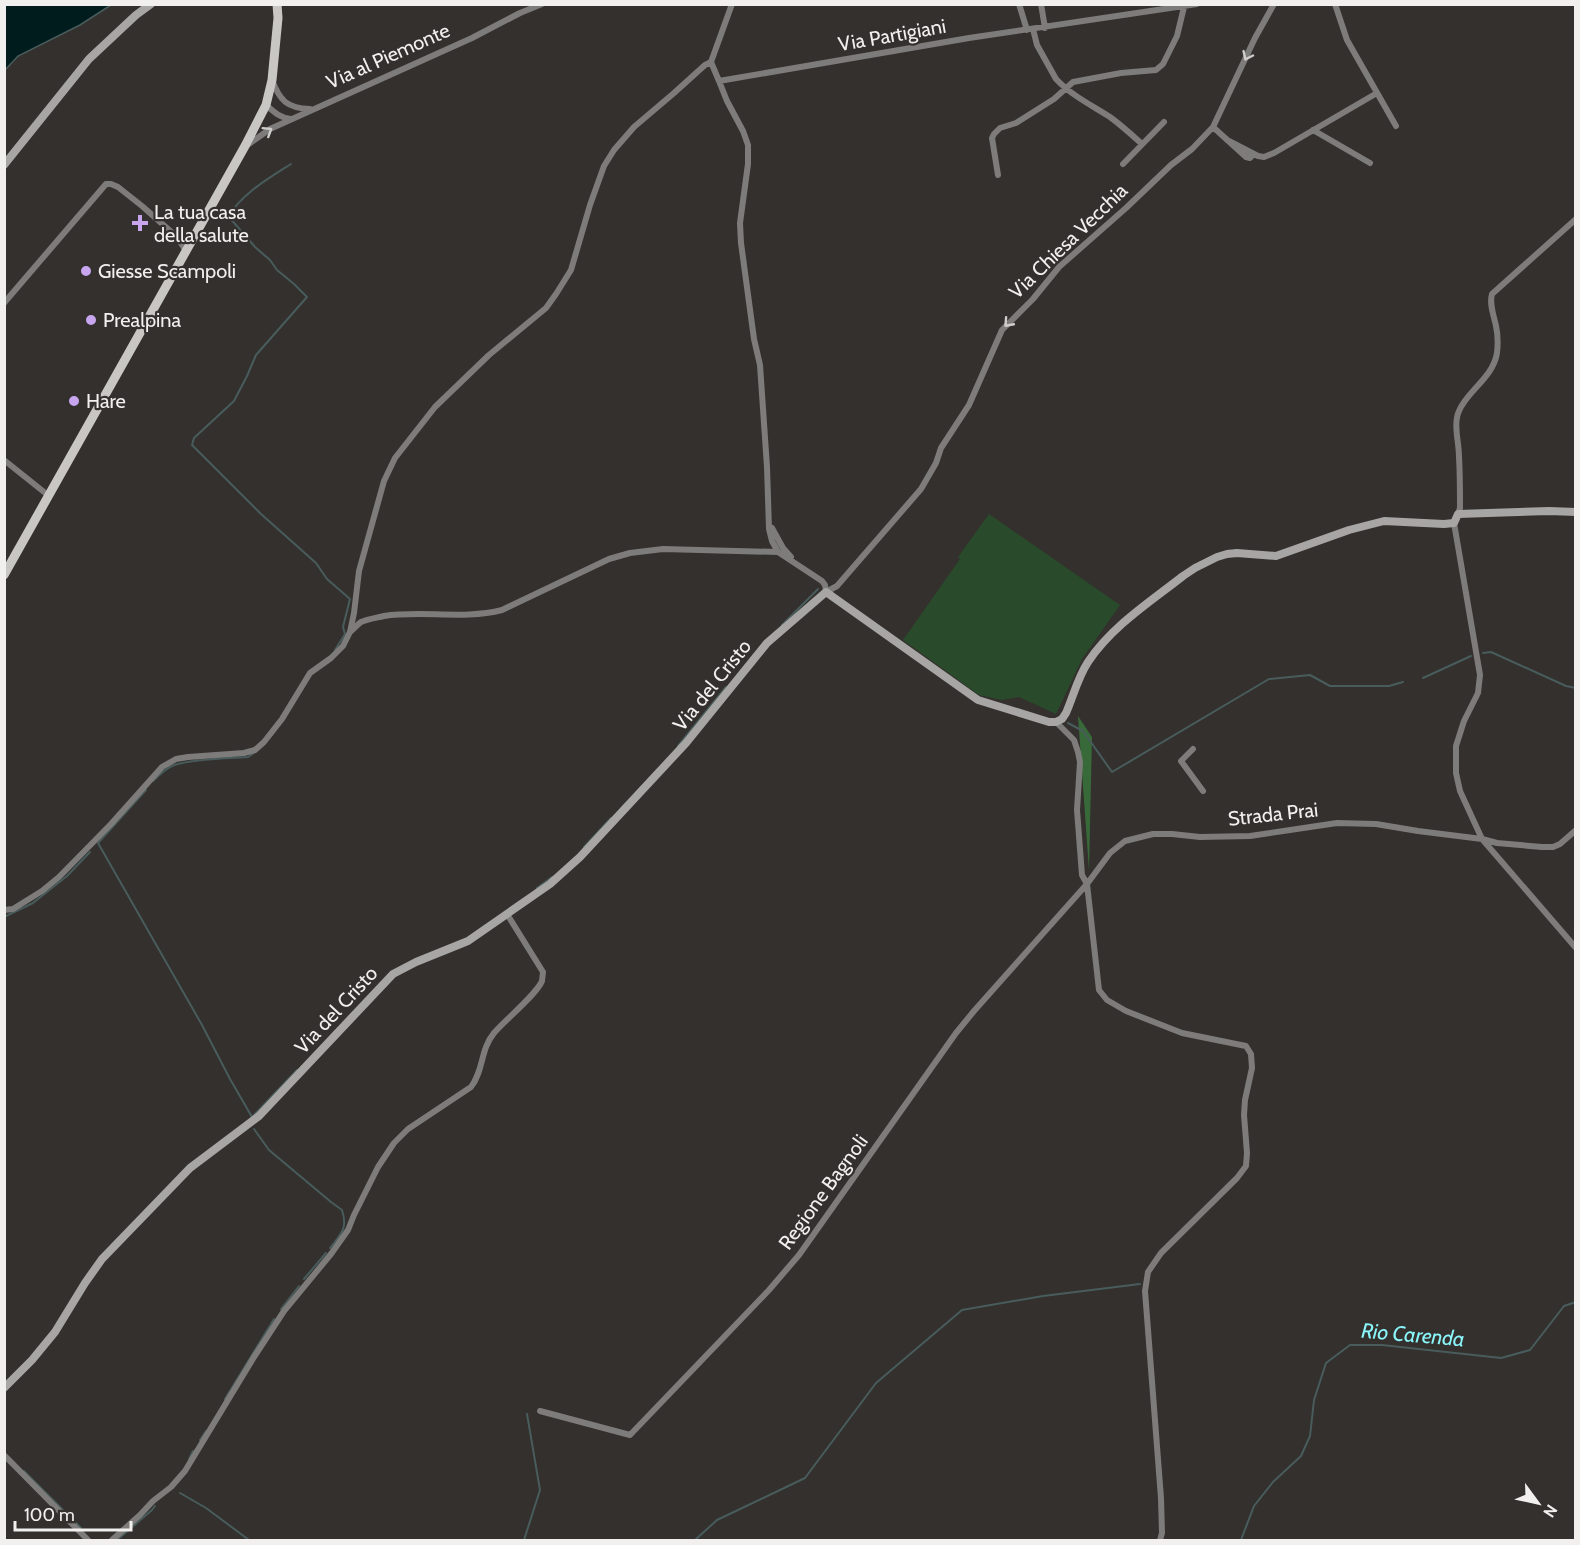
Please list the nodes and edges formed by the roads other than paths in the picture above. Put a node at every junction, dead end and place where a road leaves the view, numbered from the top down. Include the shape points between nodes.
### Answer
1 (151, 4) edge
2 (542, 4) edge
3 (732, 4) edge
4 (1019, 4) edge
5 (1041, 4) edge
6 (1197, 4) edge
7 (1274, 4) edge
8 (1335, 4) edge
9 (278, 6) edge
10 (1184, 7) junction
11 (1045, 28) junction
12 (1030, 30) junction
13 (711, 62) junction
14 (272, 80) junction
15 (719, 81) junction
16 (1065, 88) junction
17 (1377, 93) junction
18 (266, 105) junction
19 (314, 109) junction
20 (292, 119) junction
21 (1164, 122) dead end
22 (1396, 126) dead end
23 (1213, 127) junction
24 (1313, 130) junction
25 (1142, 144) junction
26 (246, 146) junction
27 (1370, 163) dead end
28 (1123, 164) dead end
29 (4, 165) edge
30 (998, 176) dead end
31 (1575, 219) edge
32 (186, 251) junction
33 (4, 303) edge
34 (4, 460) edge
35 (49, 496) junction
36 (1575, 512) edge
37 (1456, 518) junction
38 (769, 519) junction
39 (778, 552) junction
40 (802, 567) junction
41 (4, 575) edge
42 (826, 592) junction
43 (350, 632) junction
44 (1056, 722) junction
45 (1193, 749) dead end
46 (1203, 791) dead end
47 (1575, 830) edge
48 (1482, 839) junction
49 (1087, 884) junction
50 (4, 910) edge
51 (507, 914) junction
52 (1575, 948) edge
53 (4, 1389) edge
54 (540, 1411) dead end
55 (4, 1455) edge
56 (88, 1540) edge
57 (112, 1540) edge
58 (1160, 1540) edge

1 - 29 street via 89,59
2 - 19 street, Via al Piemonte
3 - 13 street
4 - 12 street
5 - 11 street
6 - 10 street, Via Partigiani
7 -> 23 street, Via Chiesa Vecchia
8 - 17 street via 1347,40
9 - 14 main road, Via al Piemonte
10 - 11 street, Via Partigiani
10 - 16 street via 1177,36 1160,68 1073,82
11 - 12 street, Via Partigiani
12 - 15 street, Via Partigiani
12 - 16 street via 1056,79
13 - 15 street
13 - 43 street via 634,127 614,150 590,204 571,270 551,301 435,406 395,458 384,481 359,571
14 - 18 main road, Via al Piemonte
14 - 19 street, Via al Piemonte via 278,95 291,106
15 - 38 street via 748,145 741,243 764,404
16 - 25 street via 1112,118
16 - 30 street via 1016,123 996,130 992,138
17 - 22 street
17 - 24 street
18 - 20 street via 276,115
18 - 26 main road, Via al Piemonte
19 - 20 street, Via al Piemonte
26 -> 20 street, Via al Piemonte
21 - 25 street
23 - 24 street via 1227,140 1264,157
23 -> 42 street, Via Chiesa Vecchia via 1059,267 1002,330 969,405 921,489 837,586
24 - 27 street
25 - 28 street
26 - 32 main road, Via al Piemonte
31 - 37 street via 1490,299 1497,328 1497,356 1461,406 1457,420 1460,508
32 - 33 street via 177,237 142,206 118,187 106,184
32 - 35 main road, Via al Piemonte
34 - 35 street
35 - 41 main road, Via al Piemonte
36 - 37 street
37 - 44 street via 1444,524 1384,522 1276,556 1217,556 1183,576 1114,630 1086,664 1066,713
37 - 48 street via 1480,675 1478,693 1456,746 1456,773
38 - 39 street
38 - 40 street via 787,554
39 - 40 street
39 - 43 street via 646,550 609,559 502,610 470,615 393,615 360,623
40 - 42 street via 822,581
42 - 44 street via 978,700
42 - 51 street, Via del Cristo via 767,643 686,743 580,857
43 - 50 street via 343,646 310,673 282,719 255,750 176,759 162,767 59,877 13,909
44 - 49 street via 1074,740 1080,762 1077,810
45 - 46 street via 1181,761
47 - 48 street, Strada Prai via 1553,847
48 - 49 street, Strada Prai via 1349,823 1250,836 1153,834 1125,841 1110,853
48 - 52 street
49 - 54 street, Regione Bagnoli via 956,1033 793,1263 630,1436
49 - 58 street via 1099,990 1107,1000 1182,1033 1246,1046 1251,1054 1244,1115 1246,1166 1161,1253 1148,1272 1145,1292 1161,1498
51 - 53 street, Via del Cristo via 468,942 393,974 259,1116 190,1168 102,1260 55,1332
51 - 57 street via 543,972 542,980 489,1040 471,1088 415,1124 394,1143 348,1230 284,1311 186,1471
55 - 56 street

